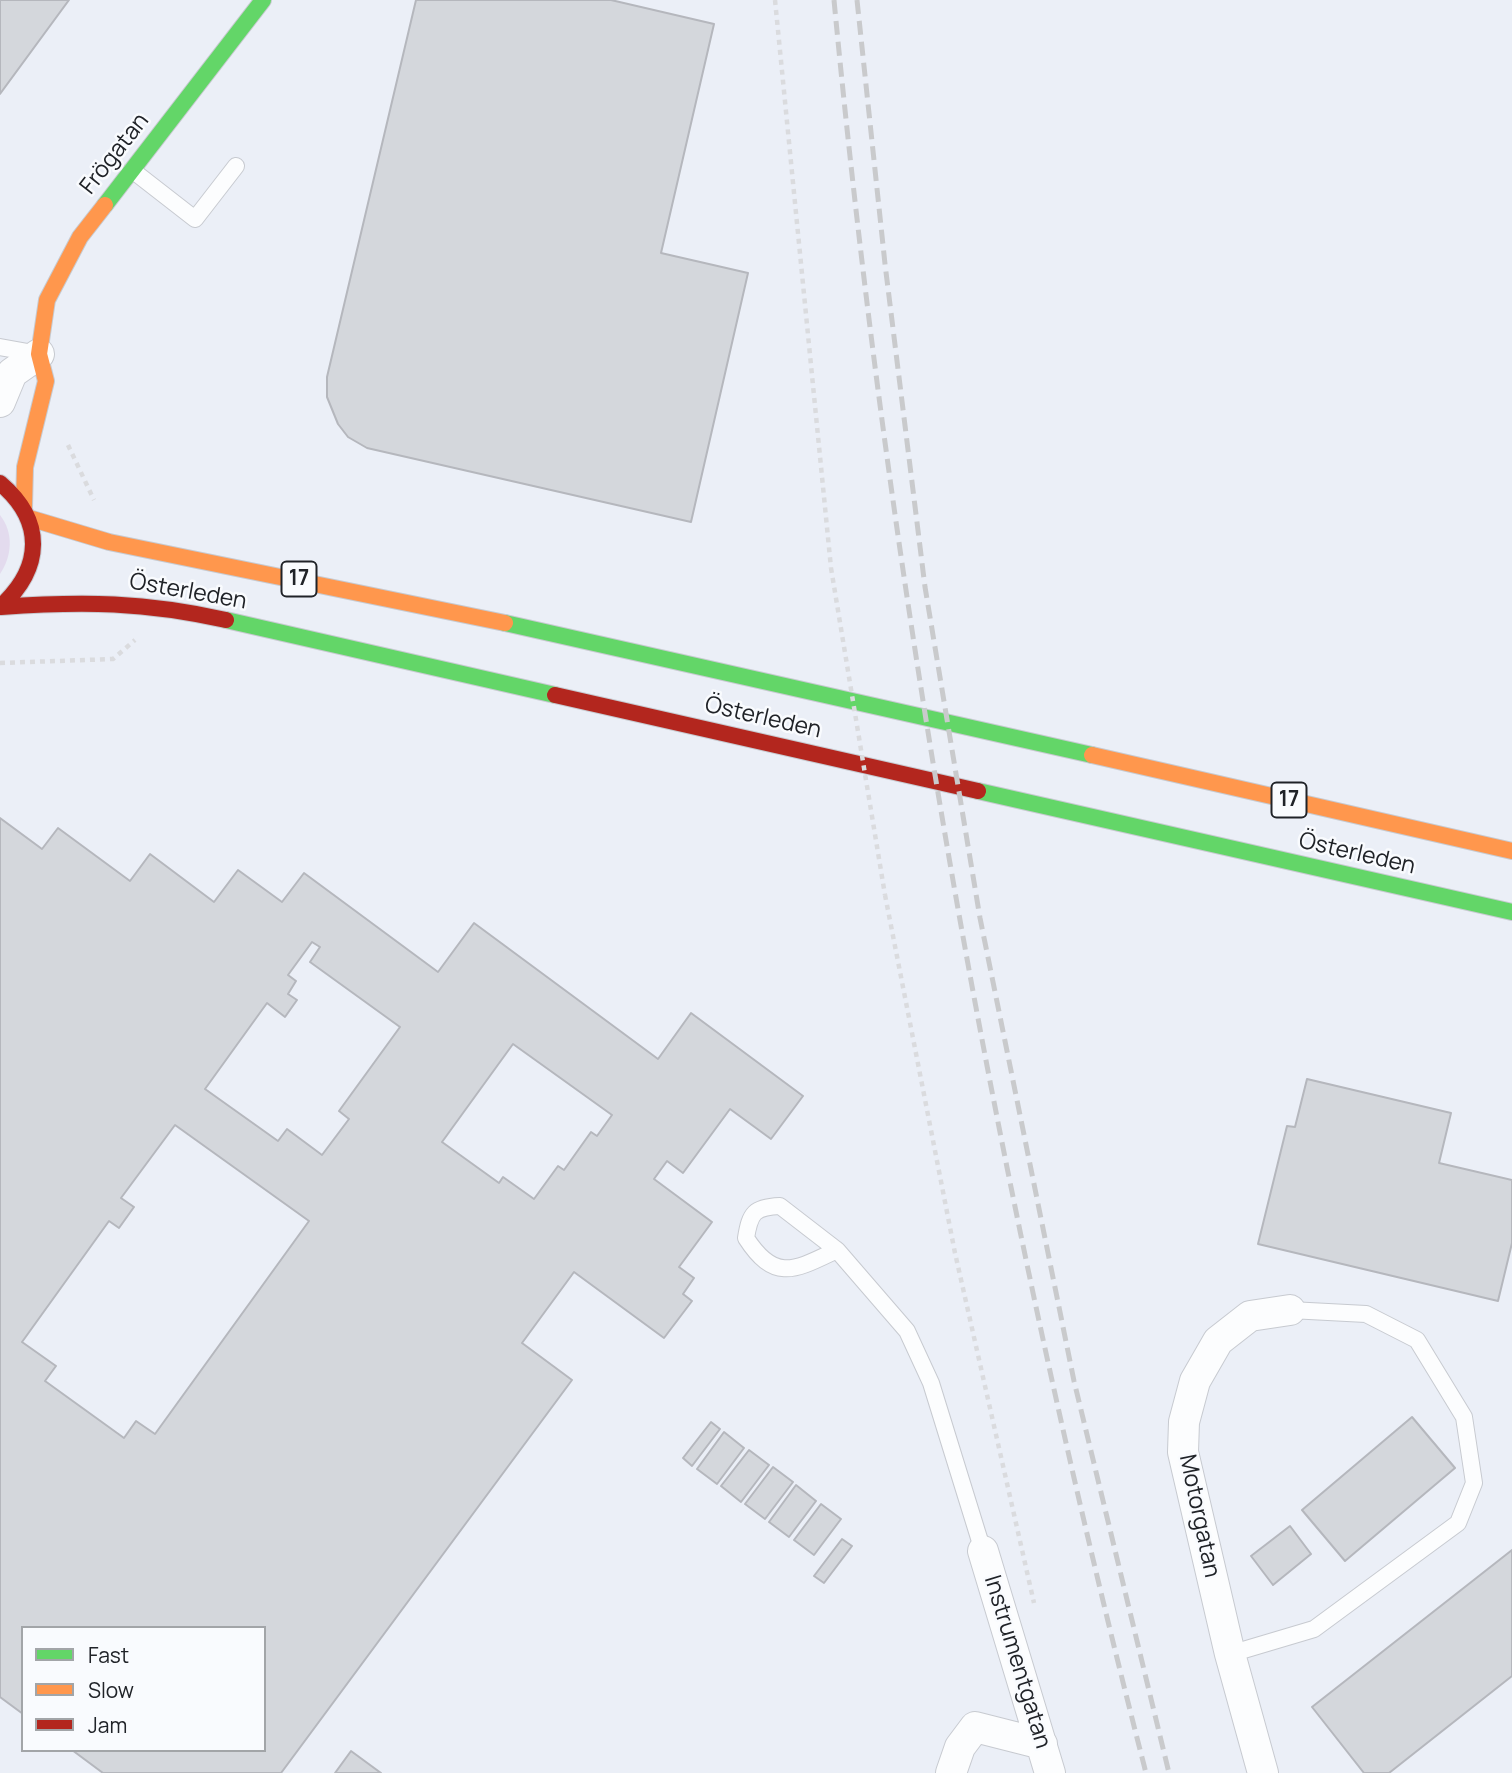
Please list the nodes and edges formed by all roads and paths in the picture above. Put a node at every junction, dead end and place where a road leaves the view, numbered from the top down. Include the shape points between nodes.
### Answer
1 (262, 0) edge
2 (775, 0) edge
3 (236, 166) dead end
4 (132, 170) junction
5 (0, 347) edge
6 (39, 354) junction
7 (0, 402) edge
8 (0, 483) edge
9 (27, 512) junction
10 (1, 607) edge
11 (137, 631) dead end
12 (0, 663) edge
13 (1512, 851) edge
14 (1512, 912) edge
15 (836, 1250) junction
16 (1290, 1310) joint
17 (984, 1552) joint
18 (1037, 1615) dead end
19 (1230, 1654) junction
20 (1042, 1744) junction
21 (951, 1773) edge
22 (1050, 1773) edge
23 (1263, 1773) edge

1 - 4 main road, Frögatan
2 - 18 path, bridge via 831,568 885,895 956,1253
3 - 4 lane via 195,219
4 - 6 main road, Frögatan via 80,237 47,300
5 - 6 lane
6 - 7 street via 12,373
6 - 9 main road, Frögatan via 47,381 24,467
8 - 9 main road, 17
9 - 10 main road, Frögatan via 34,540 32,562 24,583
9 - 13 main road, Österleden / 17 via 96,539 570,636
10 - 14 main road, Österleden via 78,601 177,609
11 - 12 path via 135,640 113,659
15 - 15 lane via 780,1206 762,1207 749,1218 746,1238 756,1254 774,1268 791,1270
15 - 17 lane via 907,1331 931,1383
16 - 19 street, Motorgatan via 1250,1316 1217,1341 1195,1381 1184,1422 1183,1452
16 - 19 lane via 1366,1314 1417,1340 1464,1417 1474,1483 1458,1522 1314,1629
17 - 20 street, Instrumentgatan
19 - 23 street, Motorgatan
20 - 21 street via 975,1727 960,1747
20 - 22 street, Instrumentgatan

